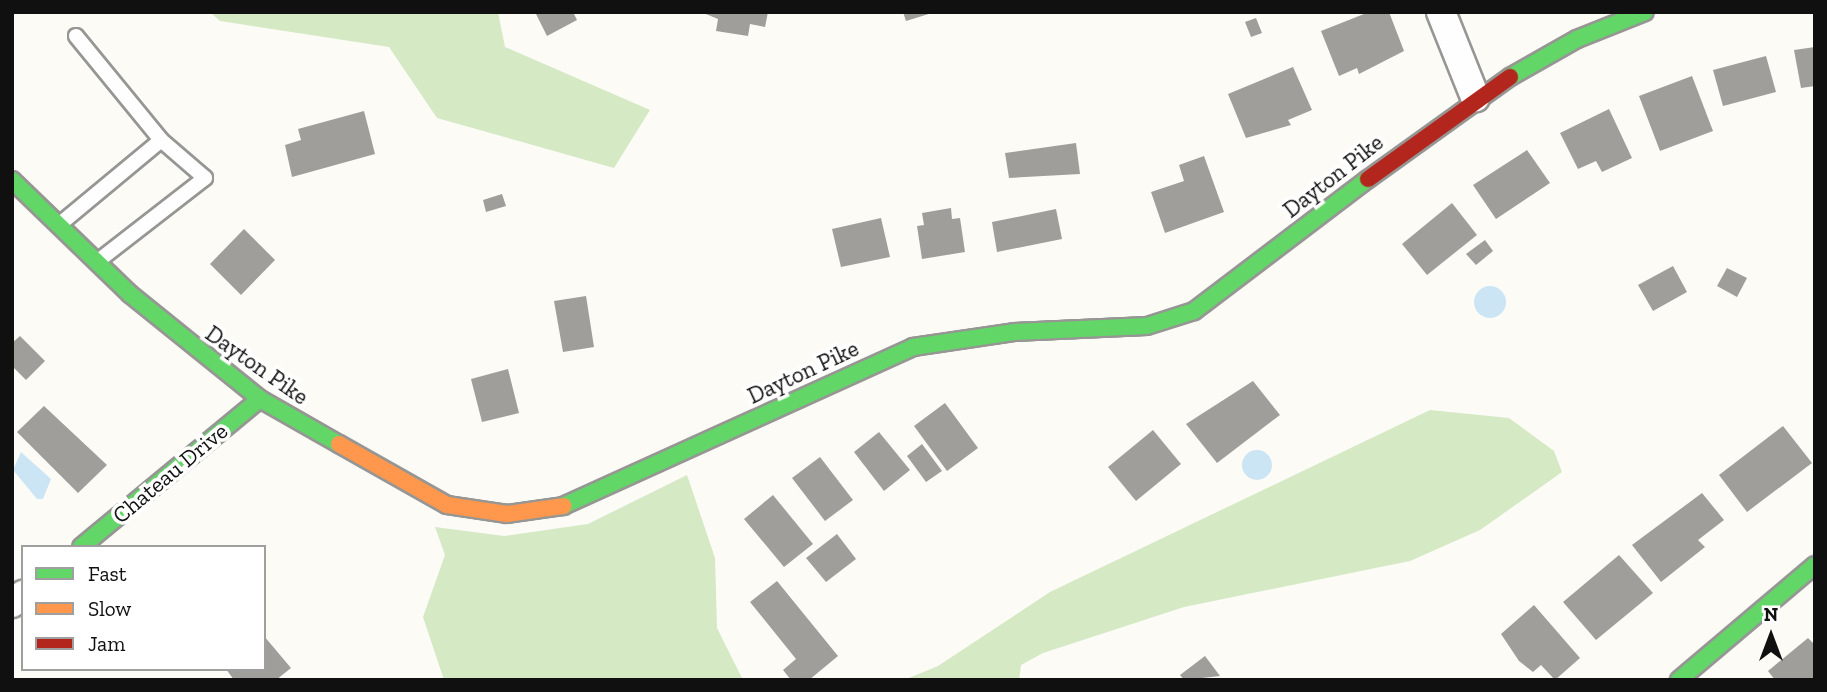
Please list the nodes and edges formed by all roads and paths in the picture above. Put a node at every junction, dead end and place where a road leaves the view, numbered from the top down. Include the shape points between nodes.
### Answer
1 (1441, 12) edge
2 (1645, 12) edge
3 (76, 36) dead end
4 (1475, 97) junction
5 (161, 139) junction
6 (12, 180) edge
7 (59, 225) junction
8 (97, 262) junction
9 (260, 398) junction
10 (83, 545) edge
11 (1815, 565) edge
12 (1679, 680) edge

1 - 4 street
2 - 4 street, Dayton Pike via 1577,39
3 - 5 lane
4 - 9 street, Dayton Pike via 1194,311 1147,326 1000,333 913,347 580,501 543,511 507,514 447,505
5 - 7 lane
5 - 8 lane via 205,178
6 - 7 street, Dayton Pike
7 - 8 street, Dayton Pike
8 - 9 street, Dayton Pike
9 - 10 street, Chateau Drive
11 - 12 street

